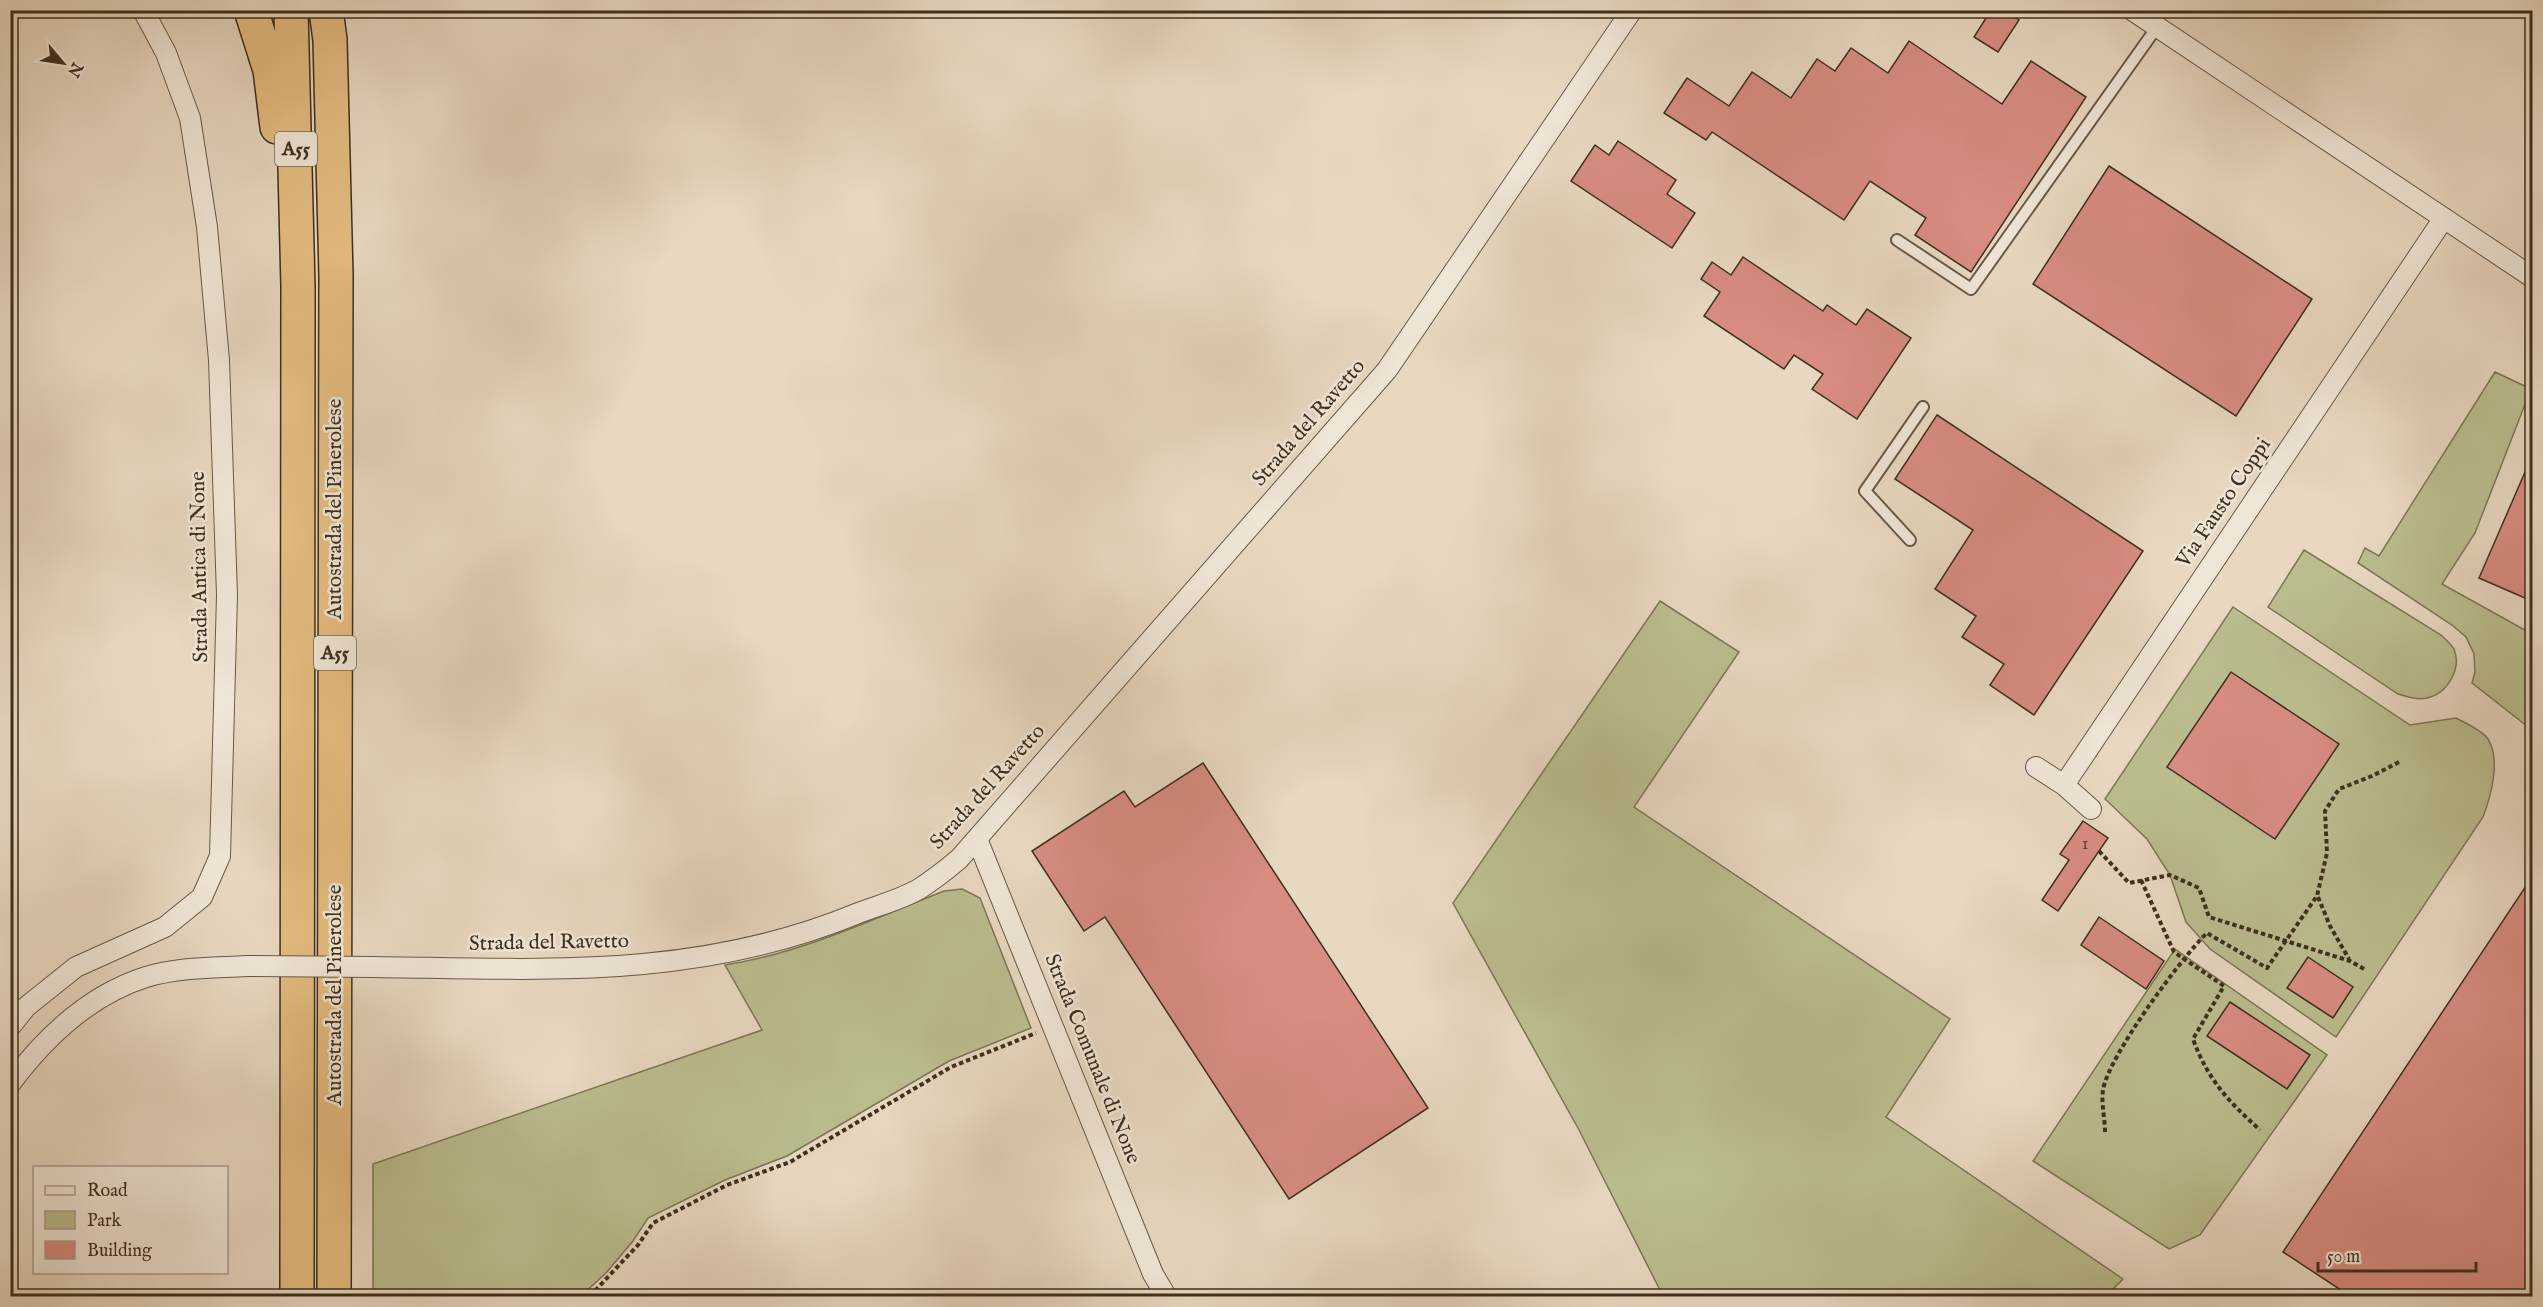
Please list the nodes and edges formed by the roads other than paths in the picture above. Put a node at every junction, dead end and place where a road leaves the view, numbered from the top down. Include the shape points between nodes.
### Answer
1 (143, 10) edge
2 (251, 10) edge
3 (291, 10) edge
4 (326, 10) edge
5 (1632, 10) edge
6 (2132, 10) edge
7 (2157, 27) junction
8 (2444, 218) junction
9 (1897, 240) dead end
10 (2487, 247) junction
11 (2532, 261) edge
12 (2532, 277) edge
13 (298, 287) junction
14 (1923, 407) dead end
15 (1910, 540) dead end
16 (2036, 767) dead end
17 (2064, 786) junction
18 (2091, 809) dead end
19 (977, 839) junction
20 (10, 1027) edge
21 (10, 1084) edge
22 (297, 1296) edge
23 (334, 1296) edge
24 (1166, 1296) edge

1 - 20 street, Strada Antica di None via 166,53 190,118 208,238 219,360 227,595 220,856 202,897 165,927 76,967 26,1007
2 - 13 highway via 270,70
3 - 13 highway, Autostrada del Pinerolese / A55
4 - 23 highway, Autostrada del Pinerolese / A55 via 336,276
5 - 19 street, Strada del Ravetto via 1387,370
6 - 7 street
7 - 8 street
7 - 9 lane via 1971,289
8 - 10 street
8 - 17 street, Via Fausto Coppi
10 - 11 street
10 - 12 street
13 - 22 highway, Autostrada del Pinerolese / A55
14 - 15 lane via 1865,490
16 - 17 street
17 - 18 street
19 - 21 street, Strada del Ravetto, bridge via 959,859 917,890 824,927 745,950 655,964 569,970 247,966 158,975 120,987 60,1026
19 - 24 street, Strada Comunale di None via 1153,1274

